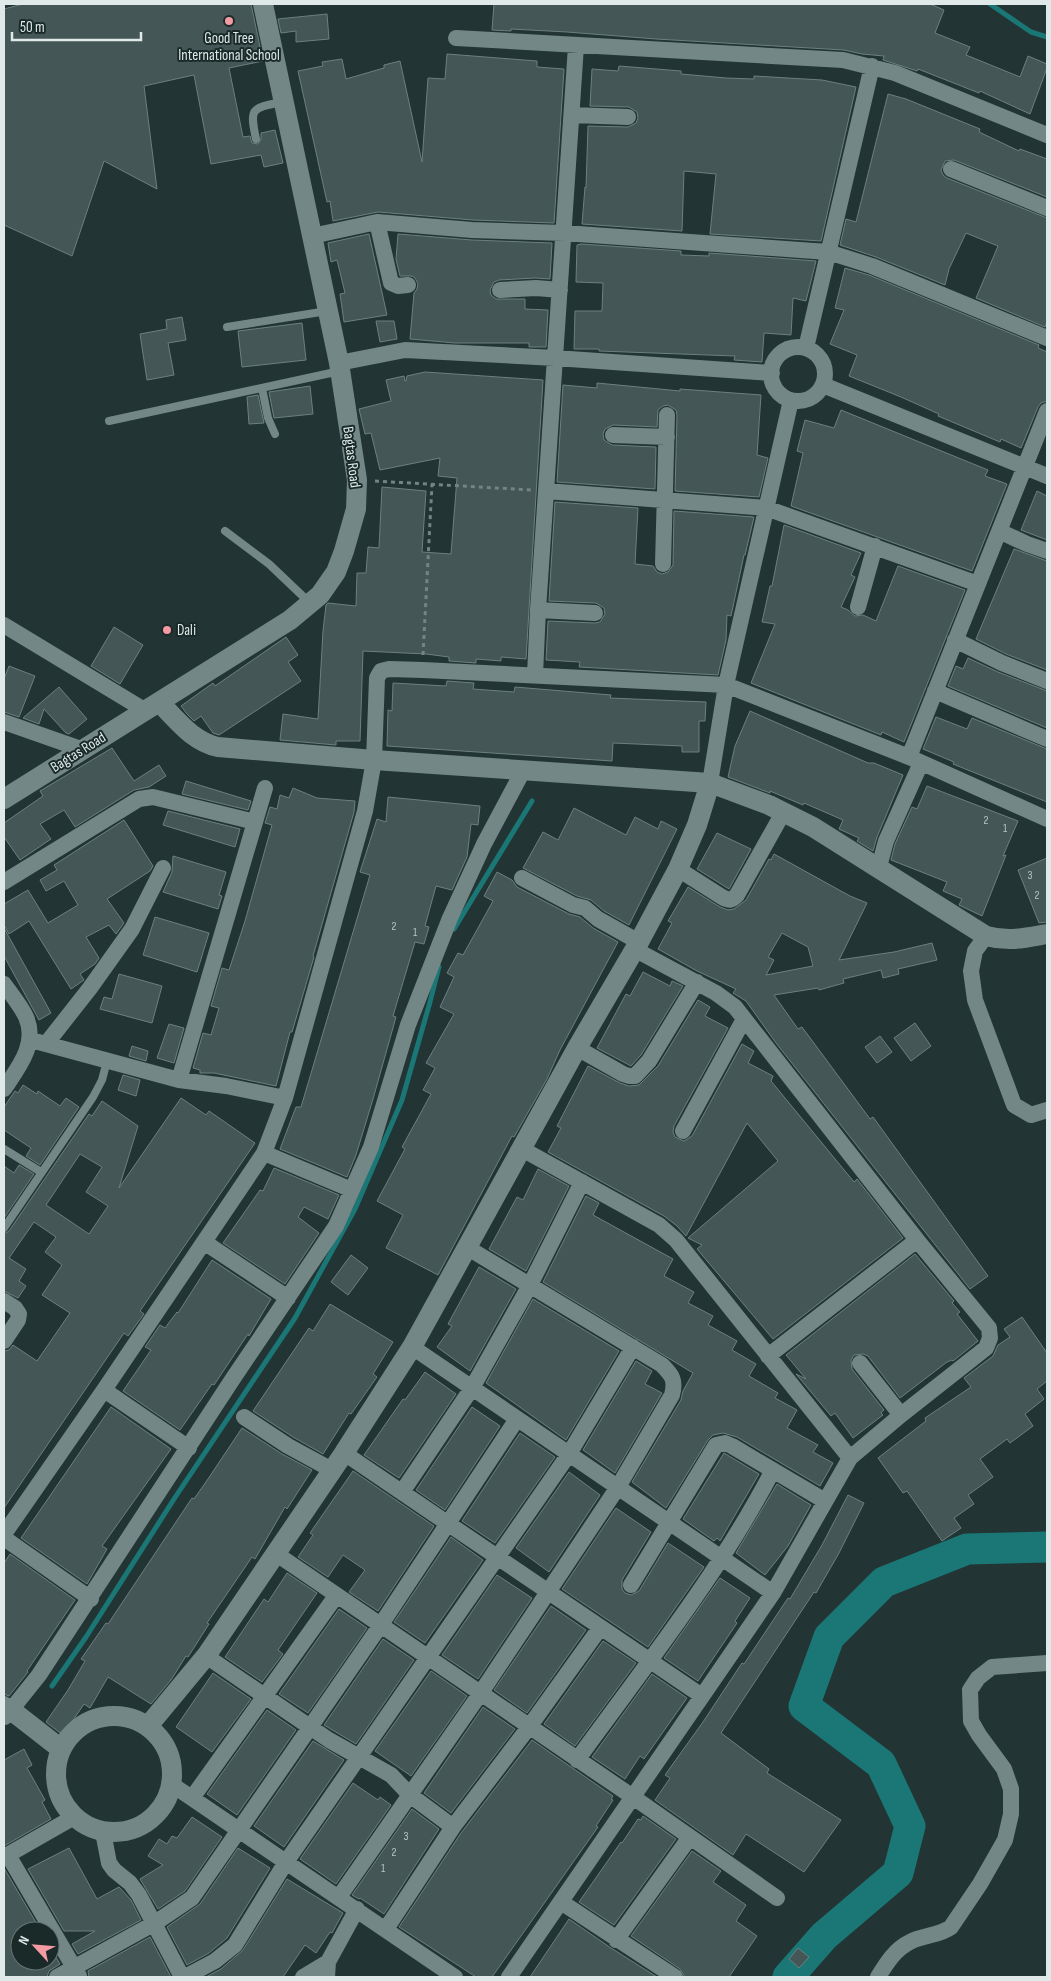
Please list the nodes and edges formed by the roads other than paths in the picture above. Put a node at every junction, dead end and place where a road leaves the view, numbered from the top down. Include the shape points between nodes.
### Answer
1 (263, 4) edge
2 (456, 38) dead end
3 (576, 46) junction
4 (872, 66) junction
5 (284, 102) junction
6 (572, 115) junction
7 (628, 117) dead end
8 (1047, 135) edge
9 (256, 139) dead end
10 (951, 169) dead end
11 (1047, 208) edge
12 (377, 222) junction
13 (564, 233) junction
14 (312, 236) junction
15 (828, 252) junction
16 (408, 285) dead end
17 (500, 290) dead end
18 (560, 290) junction
19 (328, 311) junction
20 (227, 328) dead end
21 (1047, 338) edge
22 (806, 348) junction
23 (555, 358) junction
24 (339, 367) junction
25 (772, 373) junction
26 (823, 385) junction
27 (262, 388) junction
28 (791, 400) junction
29 (1047, 411) edge
30 (668, 415) dead end
31 (109, 421) dead end
32 (275, 434) dead end
33 (613, 435) dead end
34 (667, 437) junction
35 (1025, 466) junction
36 (1047, 476) edge
37 (546, 491) junction
38 (665, 500) junction
39 (766, 508) junction
40 (225, 531) dead end
41 (999, 531) junction
42 (875, 546) junction
43 (1047, 551) edge
44 (663, 564) dead end
45 (978, 584) junction
46 (310, 603) junction
47 (858, 607) dead end
48 (538, 610) junction
49 (595, 614) dead end
50 (4, 625) edge
51 (955, 640) junction
52 (535, 675) junction
53 (1047, 681) edge
54 (726, 685) junction
55 (935, 691) junction
56 (152, 706) junction
57 (4, 722) edge
58 (1047, 740) edge
59 (81, 749) junction
60 (374, 760) junction
61 (915, 760) junction
62 (524, 769) junction
63 (710, 783) junction
64 (265, 788) dead end
65 (4, 799) edge
66 (784, 811) junction
67 (1047, 819) edge
68 (255, 822) junction
69 (879, 867) junction
70 (163, 868) dead end
71 (678, 868) junction
72 (522, 878) dead end
73 (4, 882) edge
74 (1047, 934) edge
75 (986, 936) junction
76 (636, 946) junction
77 (696, 982) junction
78 (4, 984) edge
79 (744, 1019) junction
80 (38, 1042) junction
81 (577, 1048) junction
82 (107, 1061) junction
83 (179, 1080) junction
84 (4, 1089) edge
85 (285, 1098) junction
86 (1047, 1110) edge
87 (683, 1131) dead end
88 (4, 1148) edge
89 (522, 1149) junction
90 (264, 1153) junction
91 (41, 1172) junction
92 (582, 1182) junction
93 (352, 1190) junction
94 (4, 1228) edge
95 (917, 1240) junction
96 (204, 1242) junction
97 (468, 1248) junction
98 (530, 1285) junction
99 (288, 1298) junction
100 (4, 1301) edge
101 (4, 1341) edge
102 (412, 1347) junction
103 (633, 1347) junction
104 (768, 1356) junction
105 (860, 1363) dead end
106 (472, 1388) junction
107 (104, 1390) junction
108 (901, 1415) junction
109 (244, 1417) dead end
110 (517, 1419) junction
111 (189, 1448) junction
112 (344, 1453) junction
113 (568, 1454) junction
114 (850, 1458) junction
115 (332, 1470) junction
116 (773, 1470) junction
117 (618, 1487) junction
118 (402, 1492) junction
119 (825, 1501) junction
120 (669, 1522) junction
121 (449, 1524) junction
122 (4, 1534) edge
123 (4, 1538) edge
124 (275, 1553) junction
125 (497, 1557) junction
126 (722, 1558) junction
127 (631, 1586) dead end
128 (548, 1592) junction
129 (772, 1593) junction
130 (336, 1596) junction
131 (91, 1599) junction
132 (380, 1626) junction
133 (600, 1628) junction
134 (206, 1656) junction
135 (427, 1658) junction
136 (650, 1660) junction
137 (1047, 1663) edge
138 (480, 1694) junction
139 (264, 1695) junction
140 (702, 1696) junction
141 (6, 1710) edge
142 (148, 1726) junction
143 (310, 1727) junction
144 (529, 1727) junction
145 (60, 1749) junction
146 (358, 1758) junction
147 (577, 1760) junction
148 (171, 1784) junction
149 (410, 1795) junction
150 (633, 1797) junction
151 (192, 1798) junction
152 (74, 1817) junction
153 (453, 1827) junction
154 (239, 1830) junction
155 (103, 1832) junction
156 (690, 1837) junction
157 (6, 1856) edge
158 (286, 1862) junction
159 (339, 1897) junction
160 (777, 1898) dead end
161 (561, 1902) junction
162 (357, 1909) junction
163 (155, 1923) junction
164 (386, 1929) junction
165 (616, 1940) junction
166 (327, 1970) edge
167 (77, 1972) edge
168 (57, 1977) edge
169 (183, 1977) edge
170 (303, 1977) edge
171 (455, 1977) edge
172 (510, 1977) edge
173 (675, 1977) edge
174 (878, 1977) edge

1 - 5 street, Bagtas Road
2 - 3 street
3 - 4 street via 843,60
3 - 6 street
4 - 8 street
4 - 15 street
5 - 9 lane via 255,110 252,120
5 - 14 street, Bagtas Road
6 - 7 street
6 - 13 street
10 - 11 street
12 - 13 street
12 - 14 street
12 - 16 street via 392,283
13 - 15 street
13 - 18 street
14 - 19 street, Bagtas Road
15 - 21 street via 872,266
15 - 22 street
17 - 18 street
18 - 23 street
19 - 20 lane
19 - 24 street, Bagtas Road
22 - 25 street via 798,347 783,353 777,358
22 - 26 street via 814,352 824,367
23 - 24 street via 404,350
23 - 25 street
23 - 37 street
24 - 27 lane
24 - 46 street, Bagtas Road via 356,480 356,509 336,572
25 - 28 street via 777,390
26 - 28 street via 813,397
26 - 35 street
27 - 31 lane
27 - 32 lane
28 - 39 street
29 - 35 street
30 - 34 street
33 - 34 street
34 - 38 street
35 - 36 street
35 - 41 street
37 - 38 street
37 - 48 street
38 - 39 street
38 - 44 street
39 - 42 street
39 - 54 street
40 - 46 lane via 270,564
41 - 43 street
41 - 45 street
42 - 45 street
42 - 47 street
45 - 51 street
46 - 56 street, Bagtas Road via 290,620
48 - 49 street
48 - 52 street
50 - 56 street
51 - 53 street
51 - 55 street
52 - 54 street
52 - 60 street via 381,671 377,678
54 - 61 street
54 - 63 street
55 - 58 street
55 - 61 street
56 - 59 street, Bagtas Road
56 - 60 street via 206,744
57 - 59 street
59 - 65 street, Bagtas Road
60 - 62 street
60 - 85 street via 365,811
61 - 67 street
61 - 69 street
62 - 63 street
62 - 93 street via 450,918 408,1026 371,1147
63 - 66 street
63 - 71 street
64 - 68 street
66 - 69 street
66 - 71 street via 732,900 722,897
68 - 73 street via 153,797 139,799
68 - 83 street
69 - 75 street
70 - 80 street via 132,930 90,988
71 - 76 street
72 - 76 street via 585,908
74 - 75 street via 1013,940
75 - 86 street via 974,951 971,971 974,1000 1014,1105 1032,1115
76 - 77 street
76 - 81 street
77 - 79 street via 735,1007
77 - 81 street via 649,1061 635,1076 623,1074
78 - 80 street
79 - 87 street
79 - 95 street
80 - 82 street
80 - 84 street
81 - 89 street
82 - 83 street
82 - 91 lane via 98,1089
83 - 85 street
85 - 90 street
88 - 91 lane
89 - 92 street
89 - 97 street
90 - 93 street
90 - 96 street
91 - 94 lane
92 - 98 street
92 - 104 street via 659,1225 676,1240
93 - 99 street via 336,1226
95 - 104 street
95 - 108 street via 989,1328 990,1338 986,1348
96 - 99 street
96 - 107 street
97 - 98 street
97 - 102 street
98 - 103 street
98 - 106 street
99 - 111 street
100 - 101 street via 18,1314 18,1320
102 - 106 street
102 - 112 street
103 - 113 street
103 - 117 street via 662,1365 673,1376 675,1386
104 - 114 street
105 - 108 street
106 - 110 street
106 - 118 street
107 - 111 street
107 - 122 street
108 - 114 street
109 - 115 street
110 - 113 street
110 - 121 street
111 - 131 street
112 - 115 street
112 - 118 street
113 - 117 street
113 - 125 street
114 - 119 street
115 - 124 street
116 - 119 street
116 - 120 street via 725,1443 716,1445
116 - 126 street
117 - 120 street
117 - 128 street
118 - 121 street
119 - 129 street
120 - 126 street
120 - 127 street
121 - 125 street
121 - 132 street
123 - 131 street
124 - 130 street
124 - 134 street
125 - 128 street
125 - 135 street
126 - 129 street
126 - 136 street
128 - 133 street
128 - 138 street
129 - 140 street
130 - 132 street
130 - 139 street
131 - 141 street via 39,1676
132 - 135 street
132 - 143 street
133 - 136 street
133 - 144 street
134 - 139 street
134 - 142 street
135 - 138 street
135 - 146 street
136 - 140 street
136 - 147 street
137 - 174 street via 992,1667 978,1678 970,1690 971,1721 1004,1769 1011,1789 1011,1814 1005,1840 951,1927 910,1942 891,1958
138 - 144 street
138 - 149 street
139 - 143 street
139 - 151 street
140 - 150 street
141 - 145 street
142 - 145 street via 116,1715 99,1717 83,1724
142 - 148 street via 160,1737 168,1752
143 - 146 street
143 - 154 street
144 - 147 street
144 - 153 street
145 - 152 street via 55,1767 56,1785 62,1803
146 - 149 street via 391,1775
146 - 158 street
147 - 150 street
148 - 151 street
148 - 155 street via 165,1801 154,1816 139,1827
149 - 153 street
149 - 159 street
150 - 156 street
150 - 161 street
151 - 154 street
152 - 155 street
152 - 157 street
153 - 164 street
154 - 158 street
154 - 163 street via 192,1898
155 - 163 street via 109,1863 130,1883
156 - 160 street
156 - 165 street
157 - 167 street
158 - 159 street
158 - 169 street via 235,1945 215,1961
159 - 162 street
161 - 165 street
161 - 172 street
162 - 164 street
162 - 166 street
163 - 167 street
163 - 169 street
164 - 171 street
165 - 173 street
166 - 170 street
167 - 168 street

